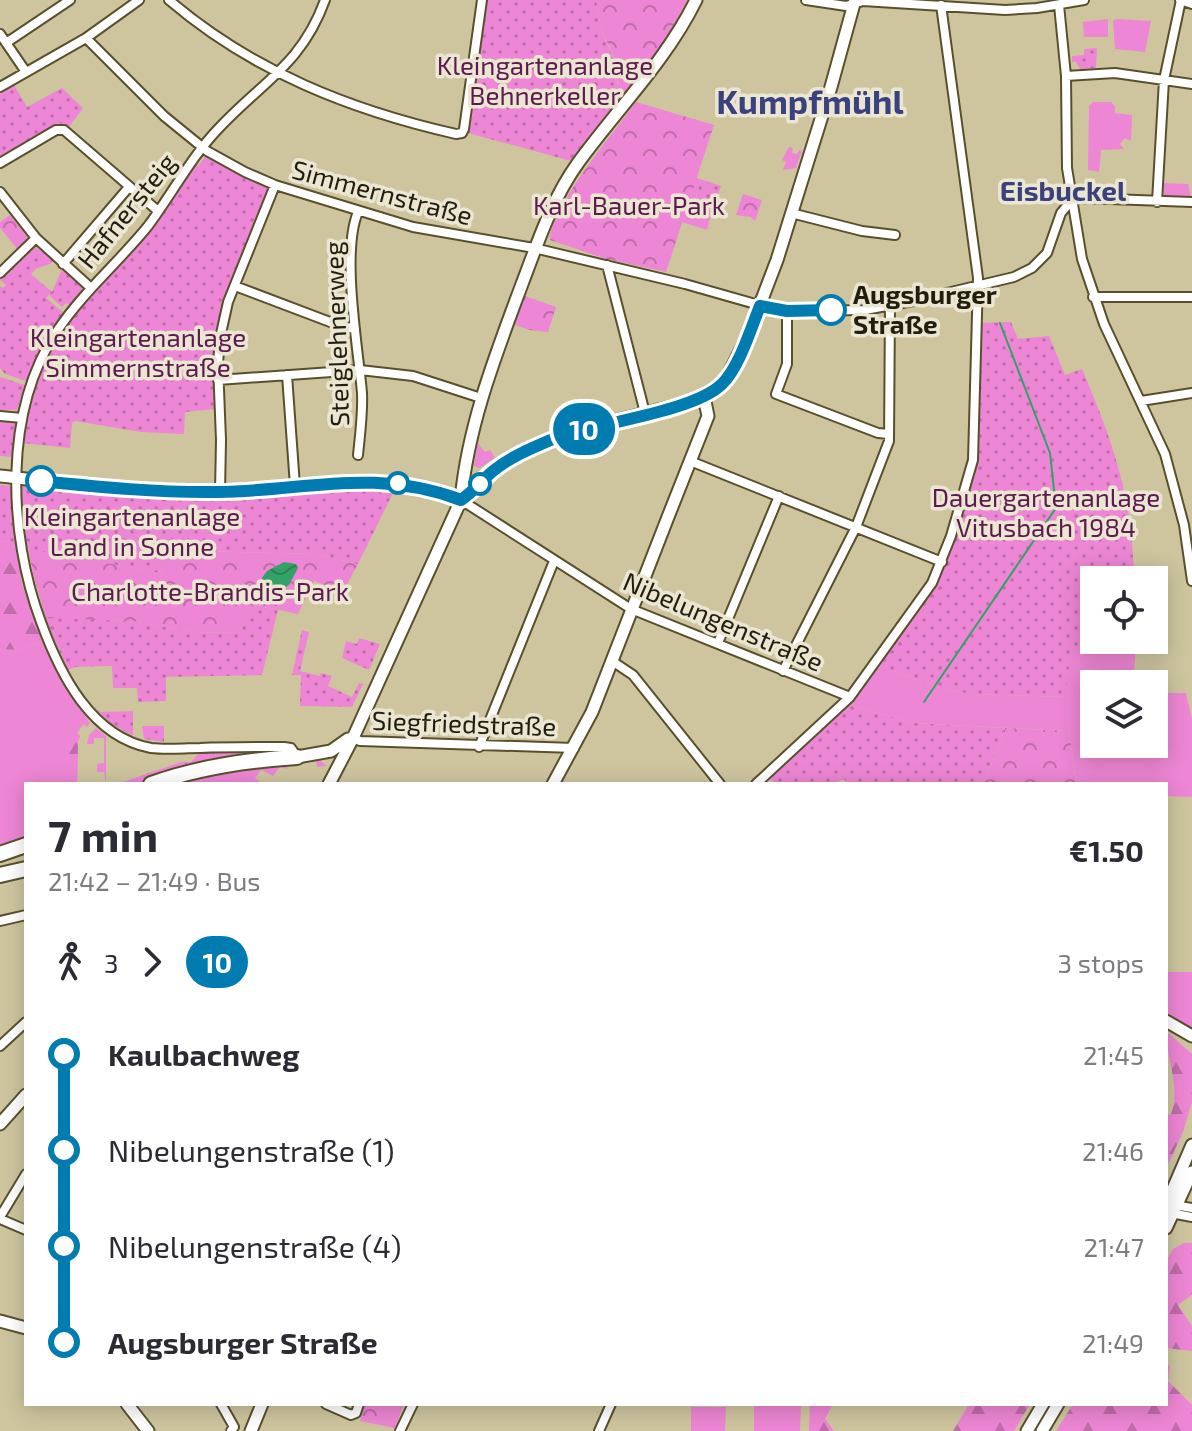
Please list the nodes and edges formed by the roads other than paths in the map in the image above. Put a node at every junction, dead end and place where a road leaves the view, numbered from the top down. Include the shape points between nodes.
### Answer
1 (70, 0) edge
2 (139, 0) edge
3 (169, 0) edge
4 (325, 0) edge
5 (482, 0) edge
6 (696, 0) edge
7 (806, 0) edge
8 (1084, 0) edge
9 (1181, 0) edge
10 (855, 2) edge
11 (1192, 4) edge
12 (941, 5) junction
13 (1059, 5) junction
14 (0, 34) edge
15 (86, 38) junction
16 (6, 43) junction
17 (26, 72) junction
18 (279, 74) junction
19 (1066, 76) junction
20 (1164, 80) junction
21 (1192, 84) edge
22 (0, 87) edge
23 (202, 147) junction
24 (0, 163) edge
25 (275, 185) junction
26 (129, 187) junction
27 (0, 192) edge
28 (1072, 200) junction
29 (1157, 202) junction
30 (1192, 202) edge
31 (1192, 209) edge
32 (158, 211) junction
33 (358, 212) junction
34 (791, 213) junction
35 (895, 235) dead end
36 (36, 238) junction
37 (534, 248) junction
38 (63, 264) junction
39 (607, 265) junction
40 (0, 273) edge
41 (235, 286) junction
42 (978, 287) junction
43 (91, 288) junction
44 (1093, 297) junction
45 (1192, 297) edge
46 (760, 306) junction
47 (890, 306) junction
48 (787, 311) junction
49 (355, 329) junction
50 (360, 370) junction
51 (287, 375) junction
52 (218, 380) junction
53 (1192, 393) edge
54 (704, 397) junction
55 (481, 398) junction
56 (1141, 401) junction
57 (645, 413) junction
58 (0, 416) edge
59 (22, 418) junction
60 (889, 434) junction
61 (358, 455) dead end
62 (690, 461) junction
63 (465, 474) junction
64 (0, 476) edge
65 (17, 478) junction
66 (483, 481) junction
67 (295, 486) junction
68 (220, 492) junction
69 (779, 496) junction
70 (461, 500) junction
71 (856, 527) junction
72 (554, 561) junction
73 (942, 562) junction
74 (1192, 581) edge
75 (631, 609) junction
76 (718, 643) junction
77 (612, 661) junction
78 (783, 671) junction
79 (850, 697) junction
80 (355, 734) junction
81 (479, 747) junction
82 (574, 748) junction
83 (315, 756) junction
84 (297, 757) junction
85 (332, 779) edge
86 (158, 782) edge
87 (554, 782) edge
88 (718, 782) edge
89 (758, 782) edge
90 (24, 846) edge
91 (0, 854) edge
92 (24, 869) edge
93 (0, 875) edge
94 (24, 915) edge
95 (0, 921) edge
96 (1168, 1022) edge
97 (24, 1024) edge
98 (1192, 1036) edge
99 (0, 1046) edge
100 (24, 1097) edge
101 (0, 1124) edge
102 (1192, 1145) edge
103 (1192, 1172) edge
104 (24, 1177) edge
105 (1170, 1207) edge
106 (1192, 1208) edge
107 (1192, 1217) edge
108 (0, 1218) edge
109 (24, 1229) edge
110 (0, 1321) edge
111 (24, 1327) edge
112 (129, 1406) edge
113 (222, 1406) edge
114 (261, 1406) edge
115 (331, 1406) edge
116 (358, 1406) edge
117 (412, 1406) edge
118 (610, 1406) edge
119 (1042, 1406) edge
120 (1057, 1406) edge
121 (148, 1431) edge
122 (231, 1431) edge
123 (251, 1431) edge
124 (400, 1431) edge
125 (599, 1431) edge
126 (1027, 1431) edge
127 (1042, 1431) edge

1 - 16 street
2 - 15 street
3 - 18 street
4 - 18 street, Hafnersteig via 304,43
5 - 18 street via 462,133 363,109
6 - 37 street via 664,56 578,163
7 - 10 street via 846,6
8 - 13 street
9 - 11 street
9 - 20 street
10 - 12 street
10 - 34 street
12 - 13 street via 1005,10
12 - 42 street
13 - 19 street
14 - 16 street
15 - 17 street
15 - 23 street, Simmernstraße
16 - 17 street
17 - 22 street
18 - 23 street, Hafnersteig
19 - 20 street via 1115,73
19 - 28 street
20 - 21 street
20 - 29 street
23 - 25 street, Simmernstraße
23 - 32 street, Hafnersteig
24 - 26 street via 60,129
25 - 33 street, Simmernstraße
25 - 41 street
26 - 32 street
26 - 38 street
27 - 36 street
28 - 29 street
28 - 42 street, Simmernstraße via 1041,260 1014,277
28 - 44 street
29 - 30 street
30 - 31 street
32 - 43 street, Hafnersteig
33 - 37 street, Simmernstraße via 435,233
33 - 49 street, Steiglehnerweg via 352,256
34 - 35 street
34 - 46 street
36 - 38 street
36 - 40 street
37 - 39 street, Simmernstraße
37 - 55 street
38 - 43 street
39 - 46 street, Simmernstraße
39 - 57 street
41 - 49 street
41 - 52 street via 220,338
42 - 47 street, Simmernstraße
42 - 73 street via 973,460
43 - 59 street, Hafnersteig via 45,352
44 - 45 street
44 - 56 street
46 - 48 street, Simmernstraße
46 - 54 street via 724,383
47 - 48 street, Simmernstraße
47 - 60 street
48 - 60 street via 787,364 776,394
49 - 50 street, Steiglehnerweg
50 - 51 street
50 - 55 street via 413,376
50 - 61 street, Steiglehnerweg
51 - 52 street
51 - 67 street
52 - 68 street
53 - 56 street
54 - 57 street
54 - 62 street via 708,416
55 - 63 street
56 - 74 street via 1173,480
57 - 66 street via 548,441 501,465
58 - 59 street
59 - 65 street, Hafnersteig
60 - 71 street
62 - 69 street
62 - 75 street
63 - 66 street
63 - 70 street
64 - 65 street
65 - 68 street
65 - 84 street, Hafnersteig via 19,529 33,599 53,650 97,719 121,737 152,748 284,747
66 - 70 street
67 - 68 street
67 - 70 street via 398,483
69 - 71 street
69 - 76 street
70 - 72 street, Nibelungenstraße
70 - 80 street
71 - 73 street
71 - 78 street
72 - 75 street, Nibelungenstraße
72 - 81 street
73 - 79 street
75 - 76 street, Nibelungenstraße
75 - 77 street
76 - 78 street, Nibelungenstraße
77 - 82 street
77 - 88 street via 633,675
78 - 79 street, Nibelungenstraße
79 - 89 street
80 - 81 street, Siegfriedstraße via 360,741
80 - 83 street
80 - 85 street
81 - 82 street, Siegfriedstraße
82 - 87 street
83 - 84 street
83 - 85 street via 327,759
84 - 86 highway via 208,767
90 - 91 highway
92 - 93 highway
94 - 95 street
96 - 98 street
97 - 99 street
100 - 101 street
102 - 105 street
103 - 105 street
104 - 108 street
105 - 106 street
105 - 107 street
108 - 109 street
110 - 111 street
112 - 121 street
113 - 122 street via 234,1427
114 - 123 street
115 - 116 street via 351,1415
117 - 124 street
118 - 125 street
119 - 126 street
120 - 127 street

